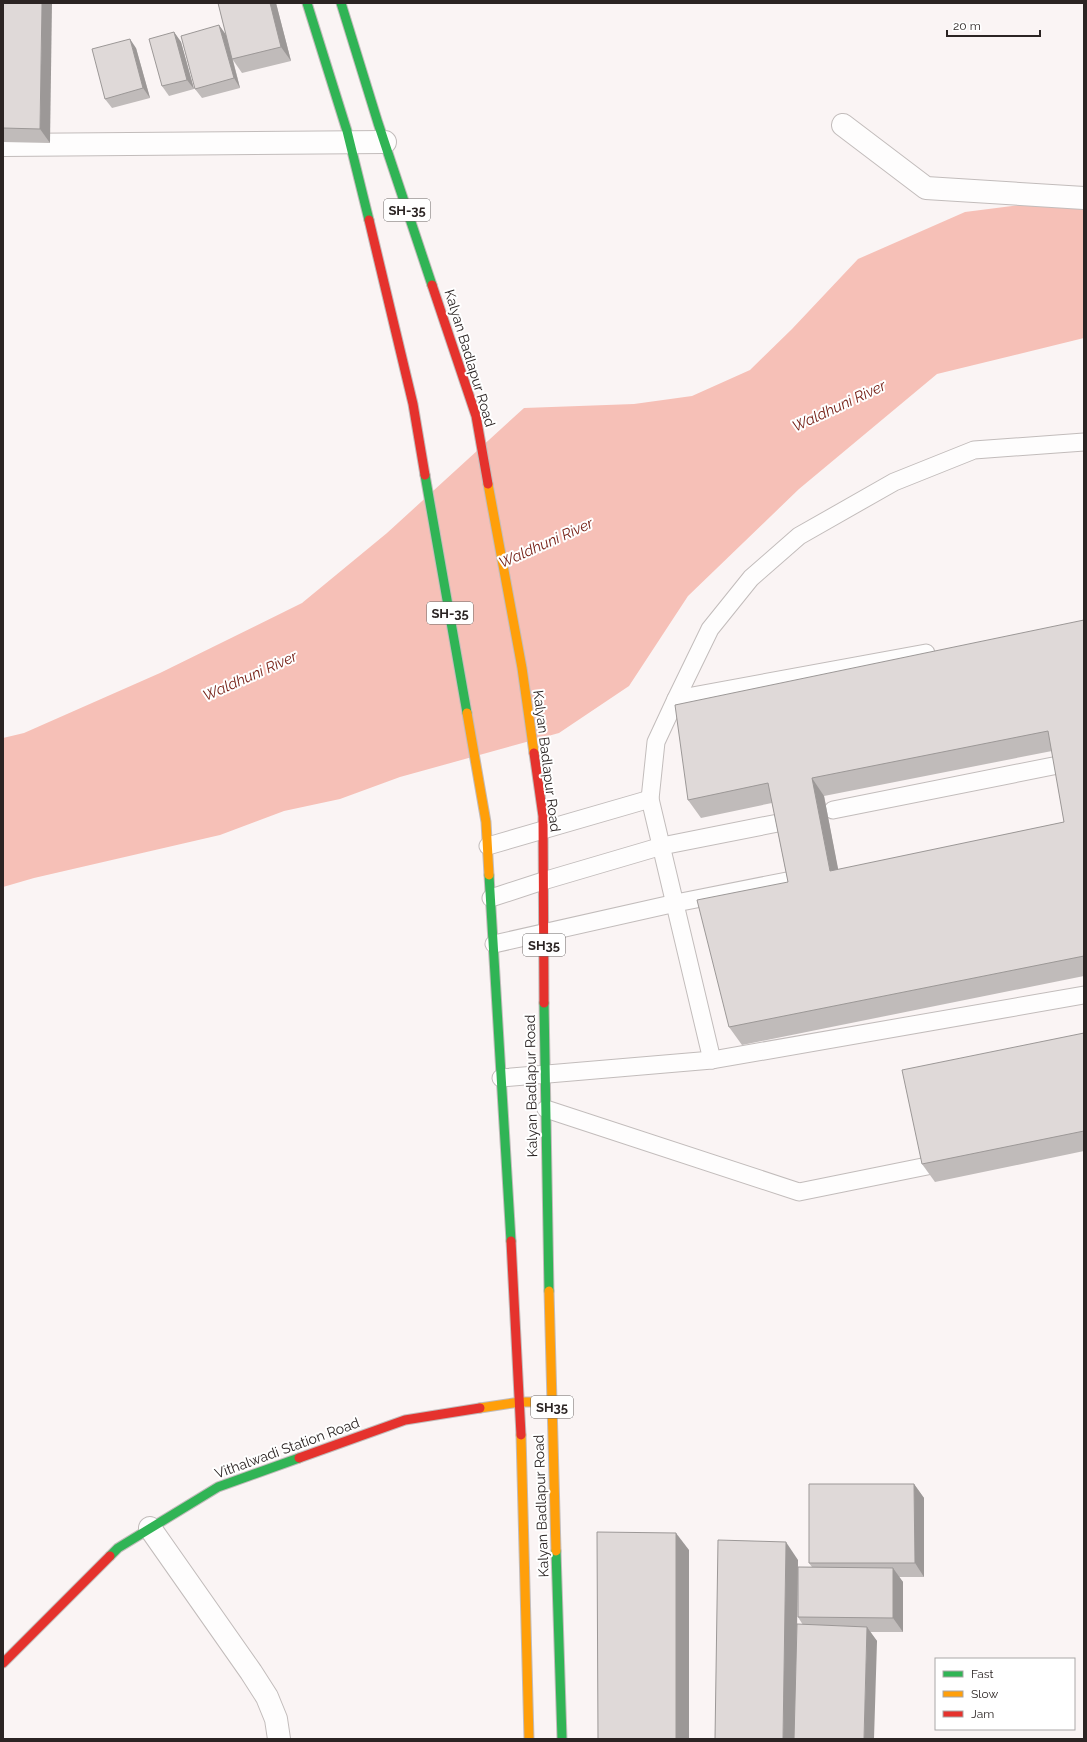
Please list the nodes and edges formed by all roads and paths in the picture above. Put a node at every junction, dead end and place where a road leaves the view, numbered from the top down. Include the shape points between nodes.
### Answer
1 (307, 3) edge
2 (341, 3) edge
3 (843, 125) dead end
4 (349, 142) junction
5 (385, 142) junction
6 (3, 145) edge
7 (1084, 198) edge
8 (1084, 442) edge
9 (943, 650) edge
10 (676, 698) junction
11 (1058, 765) edge
12 (650, 799) junction
13 (833, 810) dead end
14 (486, 822) joint
15 (543, 823) junction
16 (778, 823) edge
17 (488, 846) junction
18 (662, 846) junction
19 (792, 880) edge
20 (543, 881) junction
21 (491, 898) junction
22 (676, 903) junction
23 (545, 932) junction
24 (494, 944) junction
25 (1084, 995) edge
26 (712, 1060) junction
27 (544, 1074) junction
28 (501, 1078) junction
29 (546, 1110) junction
30 (959, 1160) edge
31 (520, 1402) junction
32 (552, 1402) junction
33 (150, 1528) junction
34 (3, 1663) edge
35 (279, 1739) edge
36 (529, 1739) edge
37 (562, 1739) edge

1 - 4 main road, Kalyan Badlapur Road / SH-35
2 - 5 main road, Kalyan Badlapur Road / SH-35
3 - 7 street via 926,188
4 - 5 street
4 - 6 street
4 - 14 main road, Kalyan Badlapur Road / SH-35 via 413,404
5 - 15 main road, Kalyan Badlapur Road / SH-35 via 476,416 522,668
8 - 10 lane via 974,450 894,482 799,536 751,578 710,629
9 - 10 lane
10 - 12 lane via 656,742
11 - 13 lane
12 - 15 lane
12 - 18 lane
14 - 17 main road, Kalyan Badlapur Road / SH35
15 - 17 lane
15 - 20 main road, Kalyan Badlapur Road / SH35
16 - 18 lane
17 - 21 main road, Kalyan Badlapur Road / SH35
18 - 20 lane
18 - 22 lane
19 - 22 lane
20 - 21 lane
20 - 23 main road, Kalyan Badlapur Road / SH35
21 - 24 main road, Kalyan Badlapur Road / SH35
22 - 23 lane
22 - 26 lane
23 - 24 lane
23 - 27 main road, Kalyan Badlapur Road / SH35
24 - 28 main road, Kalyan Badlapur Road / SH35
25 - 26 lane
26 - 27 lane
27 - 28 lane
27 - 29 main road, Kalyan Badlapur Road / SH35
28 - 31 main road, Kalyan Badlapur Road / SH35
29 - 30 lane via 799,1192
29 - 32 main road, Kalyan Badlapur Road / SH35
31 - 32 main road, Vithalwadi Station Road
31 - 33 main road, Vithalwadi Station Road via 405,1420 218,1486
31 - 36 main road, Kalyan Badlapur Road / SH35
32 - 37 main road, Kalyan Badlapur Road / SH35
33 - 34 main road, Vithalwadi Station Road via 118,1548
33 - 35 street via 267,1697 276,1719

